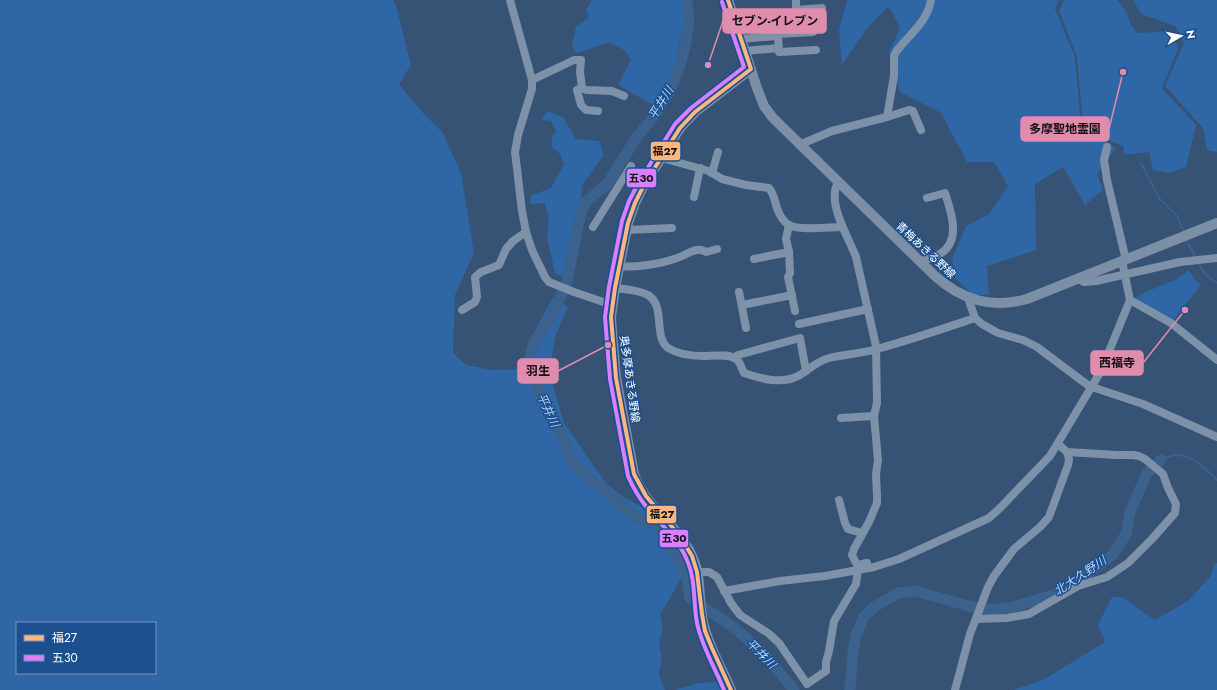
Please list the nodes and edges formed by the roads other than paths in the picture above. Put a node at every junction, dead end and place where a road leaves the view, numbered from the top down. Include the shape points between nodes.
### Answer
1 (510, 0) edge
2 (728, 0) edge
3 (796, 0) edge
4 (931, 0) edge
5 (822, 8) dead end
6 (796, 10) junction
7 (813, 32) dead end
8 (789, 33) junction
9 (778, 36) junction
10 (740, 39) junction
11 (779, 48) junction
12 (816, 50) dead end
13 (744, 51) junction
14 (751, 68) junction
15 (532, 80) junction
16 (582, 88) junction
17 (624, 96) dead end
18 (598, 111) dead end
19 (887, 117) junction
20 (921, 130) dead end
21 (800, 145) junction
22 (1107, 147) dead end
23 (718, 152) dead end
24 (662, 158) junction
25 (631, 166) dead end
26 (700, 168) junction
27 (712, 173) junction
28 (838, 183) junction
29 (694, 197) dead end
30 (927, 198) dead end
31 (1217, 223) edge
32 (789, 225) junction
33 (593, 226) dead end
34 (842, 227) junction
35 (672, 228) dead end
36 (626, 230) junction
37 (526, 232) junction
38 (717, 249) dead end
39 (789, 252) junction
40 (1217, 258) edge
41 (754, 259) dead end
42 (1124, 260) junction
43 (920, 262) junction
44 (618, 266) junction
45 (1125, 275) junction
46 (1079, 279) junction
47 (615, 288) junction
48 (739, 292) dead end
49 (792, 295) junction
50 (968, 298) junction
51 (1130, 300) junction
52 (612, 305) junction
53 (742, 305) junction
54 (868, 309) junction
55 (462, 310) dead end
56 (795, 311) dead end
57 (975, 318) junction
58 (799, 324) dead end
59 (746, 328) dead end
60 (876, 350) junction
61 (734, 358) junction
62 (1217, 360) edge
63 (806, 371) junction
64 (1092, 387) junction
65 (874, 416) junction
66 (841, 418) dead end
67 (1217, 437) edge
68 (1058, 444) junction
69 (1067, 452) junction
70 (839, 500) dead end
71 (862, 533) junction
72 (874, 567) junction
73 (858, 570) junction
74 (699, 576) junction
75 (724, 591) junction
76 (977, 618) junction
77 (732, 690) edge
78 (955, 690) edge

1 - 15 street
2 - 10 main road, 青梅あきる野線
3 - 6 street
4 - 19 street via 920,25 894,56 894,76
5 - 6 street
6 - 8 street via 796,24
7 - 8 street
8 - 9 street
9 - 10 street
9 - 11 street
10 - 13 main road, 青梅あきる野線
11 - 12 street via 779,52
11 - 13 street
13 - 14 main road, 青梅あきる野線
14 - 21 main road, 青梅あきる野線 via 768,111
14 - 24 main road, 奥多摩あきる野線 via 688,119 672,139
15 - 16 street via 574,60 581,60
15 - 37 street via 532,89 515,152
16 - 17 street via 612,91
16 - 18 street via 577,90 581,105 586,110
19 - 20 street via 908,110 913,111
19 - 21 street via 832,131
21 - 28 main road, 青梅あきる野線
22 - 42 street via 1104,160 1106,180
23 - 27 street
24 - 26 street
24 - 36 main road, 奥多摩あきる野線 via 639,194
25 - 33 street
26 - 27 street
26 - 29 street
27 - 32 street via 722,179 769,188 774,194 780,215
28 - 34 street via 834,188 834,197
28 - 43 main road, 青梅あきる野線
30 - 43 street via 945,193 953,228 950,242 943,252
31 - 42 main road, 青梅あきる野線
32 - 34 street via 804,228
32 - 39 street via 786,239
34 - 54 street via 856,257
35 - 36 street
36 - 44 main road, 奥多摩あきる野線
37 - 52 street via 532,250 549,282
37 - 55 street via 506,249 499,265 475,276 477,297 475,302
38 - 44 street via 706,252 702,249 697,250 659,263
39 - 41 street
39 - 49 street via 788,277
40 - 45 street via 1180,262
42 - 45 street
42 - 46 main road, 青梅あきる野線
43 - 50 main road, 青梅あきる野線 via 948,286
44 - 47 main road, 奥多摩あきる野線
45 - 46 street via 1089,282
45 - 51 street
46 - 50 main road, 青梅あきる野線 via 1035,297 1012,303 992,303
47 - 52 main road, 奥多摩あきる野線
47 - 61 street via 647,295 653,300 662,338 669,348 688,355
48 - 53 street
49 - 53 street
49 - 56 street
50 - 57 street
51 - 62 street via 1171,323
51 - 64 street
52 - 74 main road, 奥多摩あきる野線 via 613,355 634,474 648,501 688,547
53 - 59 street
54 - 58 street
54 - 60 street
57 - 60 street
57 - 64 street via 998,333 1037,347
60 - 63 street via 828,358
60 - 65 street
61 - 63 street via 741,363 744,373 760,379 788,378
61 - 63 street via 800,338
64 - 67 street via 1143,404
64 - 68 street
65 - 66 street
65 - 71 street via 878,460 877,496
68 - 69 street
68 - 72 street via 1043,465 989,518 899,559
69 - 76 street via 1068,465 1049,517 1014,549 994,576
69 - 76 street via 1139,456 1163,474 1177,508 1171,518 1128,563 1107,577 1074,588 1029,614 1007,618
70 - 71 street via 848,529
71 - 72 street via 852,555 858,565 872,563
72 - 73 street
73 - 75 street
73 - 75 street via 856,584 834,621 826,671 807,684 779,643 740,615
74 - 75 street via 709,572 714,574
74 - 77 main road, 奥多摩あきる野線 via 702,616 709,641
76 - 78 street via 970,634

